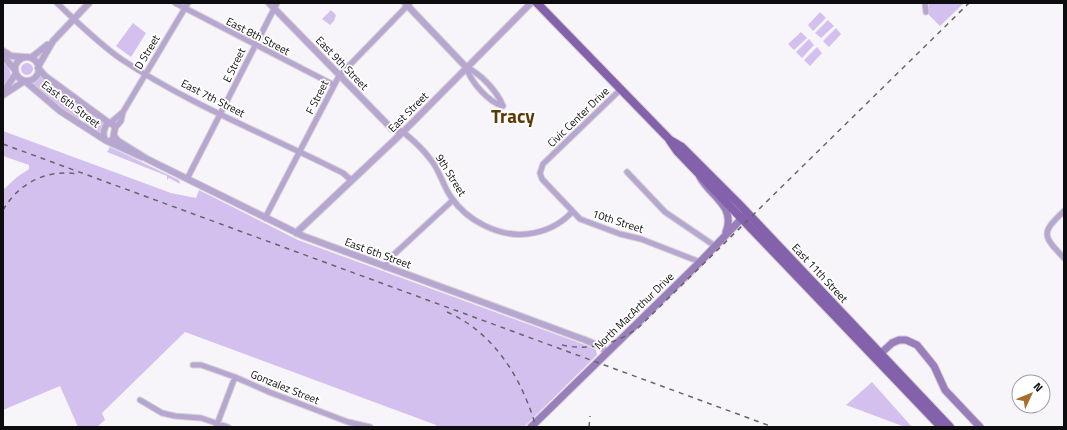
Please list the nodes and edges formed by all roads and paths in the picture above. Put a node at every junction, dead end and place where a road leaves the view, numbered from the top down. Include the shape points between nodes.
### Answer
1 (57, 3) edge
2 (89, 3) edge
3 (175, 3) edge
4 (188, 3) edge
5 (531, 3) edge
6 (537, 3) edge
7 (925, 3) edge
8 (274, 4) edge
9 (407, 4) edge
10 (184, 9) junction
11 (926, 12) dead end
12 (74, 19) junction
13 (53, 41) junction
14 (255, 45) junction
15 (3, 52) edge
16 (3, 56) edge
17 (24, 57) junction
18 (32, 57) junction
19 (39, 66) junction
20 (466, 67) junction
21 (15, 73) junction
22 (146, 74) junction
23 (340, 76) junction
24 (25, 82) junction
25 (334, 85) junction
26 (621, 89) junction
27 (3, 92) edge
28 (3, 95) edge
29 (123, 112) junction
30 (220, 114) junction
31 (110, 123) junction
32 (115, 128) junction
33 (403, 132) junction
34 (114, 136) junction
35 (670, 140) junction
36 (106, 141) junction
37 (299, 151) junction
38 (147, 159) junction
39 (548, 159) joint
40 (627, 172) dead end
41 (698, 173) junction
42 (187, 179) junction
43 (351, 180) junction
44 (452, 200) junction
45 (1064, 211) edge
46 (572, 212) junction
47 (747, 212) junction
48 (265, 218) junction
49 (741, 219) junction
50 (296, 233) junction
51 (725, 234) junction
52 (715, 246) junction
53 (1064, 258) edge
54 (700, 262) junction
55 (385, 266) junction
56 (607, 352) junction
57 (878, 356) junction
58 (193, 366) dead end
59 (235, 377) junction
60 (140, 400) dead end
61 (217, 425) edge
62 (533, 425) edge
63 (228, 427) edge
64 (370, 427) edge
65 (941, 427) edge
66 (950, 427) edge
67 (980, 427) edge

1 - 12 street, East 7th Street
2 - 12 street
3 - 10 street, East 8th Street
4 - 10 street, D Street
5 - 20 street, East Street
6 - 26 main road, East 11th Street
7 - 11 street
8 - 14 street, E Street
8 - 23 street, East 9th Street
9 - 20 street
9 - 23 street, F Street
10 - 14 street, East 8th Street
10 - 22 street, D Street
12 - 13 street
12 - 22 street, East 7th Street via 104,46
13 - 18 street
13 - 19 street
14 - 25 street, East 8th Street
14 - 30 street, E Street
15 - 17 street via 11,56
16 - 21 street
17 - 18 street
17 - 21 street via 18,62
18 - 19 street
19 - 24 street via 34,78
19 - 31 street, East 6th Street via 45,76
20 - 20 street via 469,76 494,104 503,106 487,84
20 - 33 street, East Street
21 - 24 street
21 - 27 street
22 - 29 street, D Street
22 - 30 street, East 7th Street
23 - 25 street, F Street
23 - 33 street, East 9th Street via 392,129
24 - 28 street
24 - 36 street, East 6th Street via 64,114
25 - 37 street, F Street
26 - 35 main road, East 11th Street
26 - 39 street, Civic Center Drive
29 - 31 street, D Street
29 - 32 street, D Street via 121,121
30 - 37 street, East 7th Street
30 - 42 street, E Street
31 - 32 street, East 6th Street
31 - 36 street via 104,130
32 - 34 street
33 - 43 street, East Street
33 - 44 street, 9th Street via 431,160
34 - 36 street
34 - 38 street, East 6th Street via 120,143
35 - 41 main road, East 11th Street via 677,152
35 - 47 main road, East 11th Street via 682,147
36 - 38 street, East 6th Street
37 - 43 street, East 7th Street via 343,173
37 - 48 street, F Street
38 - 42 street, East 6th Street
39 - 46 street, 10th Street via 541,169 542,179
40 - 52 street via 665,212
41 - 49 main road, East 11th Street
41 - 51 main road via 704,186 728,211
42 - 48 street, East 6th Street
43 - 50 street, East Street
44 - 46 street, 9th Street via 482,224 505,233 538,233 553,228
44 - 55 street via 389,259
45 - 53 street via 1050,224 1047,233 1051,244
46 - 54 street, 10th Street via 586,222 641,239
47 - 49 main road, North MacArthur Drive
47 - 57 main road, East 11th Street
48 - 50 street, East 6th Street
49 - 51 main road, North MacArthur Drive
49 - 57 main road, East 11th Street
50 - 55 street, East 6th Street
51 - 52 main road, North MacArthur Drive
52 - 54 main road, North MacArthur Drive
54 - 56 main road, North MacArthur Drive
55 - 56 street, East 6th Street via 599,346
56 - 62 main road, North MacArthur Drive
57 - 65 main road, East 11th Street
57 - 66 main road, East 11th Street
57 - 67 main road via 899,340 917,345 934,366 945,390
58 - 59 street, Gonzalez Street via 201,365
59 - 61 street
59 - 64 street, Gonzalez Street via 348,422
60 - 61 street via 162,413 201,418
61 - 63 street

